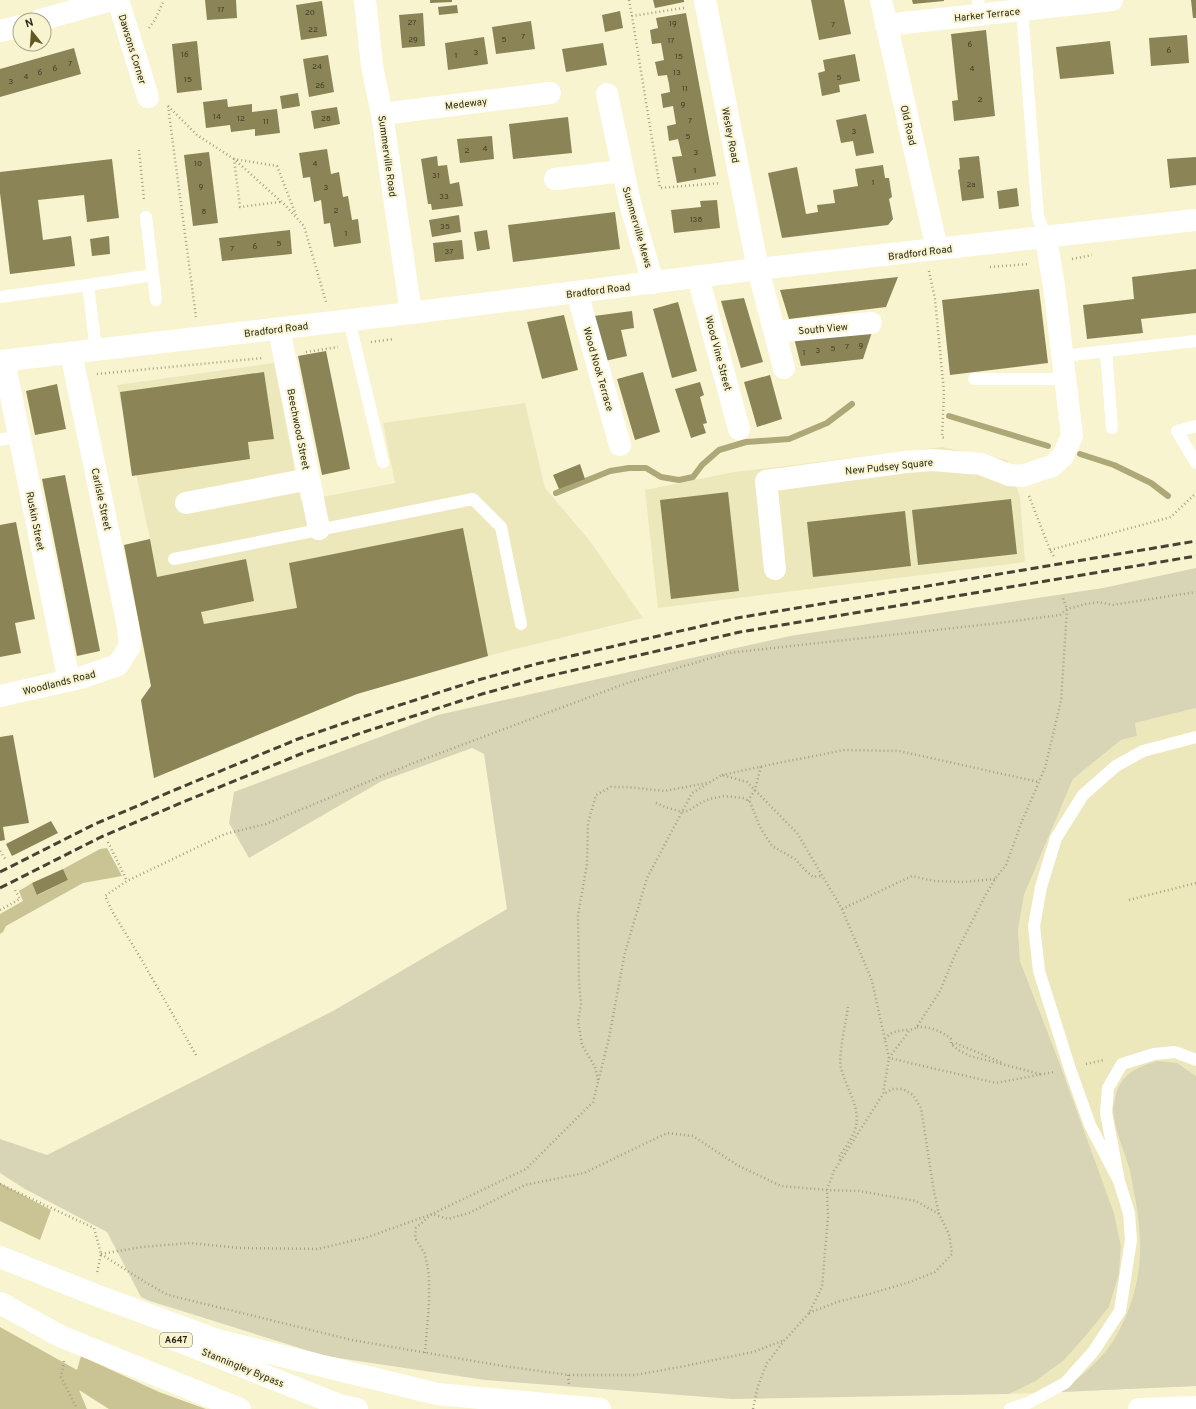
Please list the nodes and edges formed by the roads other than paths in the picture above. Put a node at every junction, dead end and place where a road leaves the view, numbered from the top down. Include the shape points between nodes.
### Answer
1 (112, 0) edge
2 (118, 0) edge
3 (365, 0) edge
4 (881, 0) edge
5 (1112, 0) edge
6 (705, 2) edge
7 (980, 7) edge
8 (1022, 10) junction
9 (52, 17) edge
10 (886, 25) junction
11 (12, 28) edge
12 (0, 31) edge
13 (550, 93) dead end
14 (607, 94) dead end
15 (158, 102) road end
16 (382, 114) junction
17 (622, 171) junction
18 (555, 179) dead end
19 (146, 217) road end
20 (1196, 220) edge
21 (1046, 238) junction
22 (931, 250) junction
23 (758, 269) junction
24 (153, 275) junction
25 (698, 277) junction
26 (653, 283) junction
27 (88, 285) junction
28 (577, 292) junction
29 (0, 297) edge
30 (156, 300) dead end
31 (411, 313) junction
32 (341, 321) junction
33 (871, 323) dead end
34 (279, 328) junction
35 (775, 332) junction
36 (1196, 341) edge
37 (96, 350) junction
38 (1106, 351) junction
39 (71, 353) junction
40 (1063, 356) junction
41 (2, 361) edge
42 (784, 368) dead end
43 (974, 379) dead end
44 (1065, 379) junction
45 (1196, 426) edge
46 (1112, 428) dead end
47 (739, 429) dead end
48 (10, 438) edge
49 (620, 445) dead end
50 (383, 462) dead end
51 (1196, 463) edge
52 (309, 479) junction
53 (186, 502) dead end
54 (319, 529) junction
55 (174, 559) dead end
56 (775, 569) dead end
57 (521, 624) dead end
58 (130, 646) joint
59 (69, 681) junction
60 (0, 696) edge
61 (1196, 737) edge
62 (1196, 1060) edge
63 (1119, 1181) junction
64 (0, 1257) edge
65 (0, 1303) edge
66 (1196, 1407) edge
67 (240, 1409) edge
68 (357, 1409) edge
69 (600, 1409) edge
70 (1010, 1409) edge
71 (1139, 1409) edge

1 - 9 main road
2 - 15 main road, Dawsons Corner
3 - 16 main road, Summerville Road via 372,66
4 - 10 main road, Old Road
5 - 8 main road, Harker Terrace
6 - 23 main road, Wesley Road
7 - 8 main road, Harker Terrace
7 - 10 main road, Harker Terrace
8 - 21 lane via 1038,217
10 - 22 main road, Old Road
11 - 12 main road
13 - 16 main road, Medeway
14 - 17 main road, Summerville Mews
16 - 31 main road, Summerville Road
17 - 18 main road
17 - 26 main road, Summerville Mews
19 - 24 lane
20 - 21 main road, Bradford Road
21 - 22 main road, Bradford Road
21 - 40 main road, New Pudsey Square
22 - 23 main road, Bradford Road
23 - 25 main road, Bradford Road
23 - 35 main road
24 - 27 lane
24 - 30 lane
25 - 26 main road, Bradford Road
25 - 47 main road, Wood Vine Street
26 - 28 main road, Bradford Road
27 - 29 lane
27 - 37 lane
28 - 31 main road, Bradford Road
28 - 49 main road, Wood Nook Terrace
31 - 32 main road, Bradford Road
32 - 34 main road, Bradford Road
32 - 50 lane
33 - 35 main road, South View
34 - 37 main road, Bradford Road
34 - 52 main road, Beechwood Street
35 - 42 main road
36 - 38 lane
37 - 39 main road, Bradford Road
38 - 40 lane
38 - 46 lane
39 - 41 main road, Bradford Road
39 - 58 main road, Carlisle Street
40 - 44 main road, New Pudsey Square
41 - 48 main road, Ruskin Street
43 - 44 lane
44 - 56 main road, New Pudsey Square via 1072,436 1063,456 1052,466 1022,476 1008,475 981,464 934,460 766,481
45 - 51 lane via 1177,431
48 - 59 main road, Ruskin Street
52 - 53 main road
52 - 54 main road, Beechwood Street
54 - 55 lane
54 - 57 lane via 472,499 501,527
58 - 59 main road, Woodlands Road via 118,665
59 - 60 main road, Woodlands Road
61 - 63 lane via 1143,751 1116,766 1083,795 1056,838 1041,887 1034,926 1039,971 1070,1069 1090,1125
62 - 63 lane via 1175,1052 1154,1054 1122,1064 1108,1088 1106,1113
63 - 70 lane via 1129,1213 1131,1240 1120,1311 1093,1352 1065,1383 1028,1403
64 - 68 main road, Stanningley Bypass / A647 via 127,1321 340,1405
64 - 69 main road via 217,1340 437,1394
65 - 67 main road via 60,1336
66 - 71 main road

